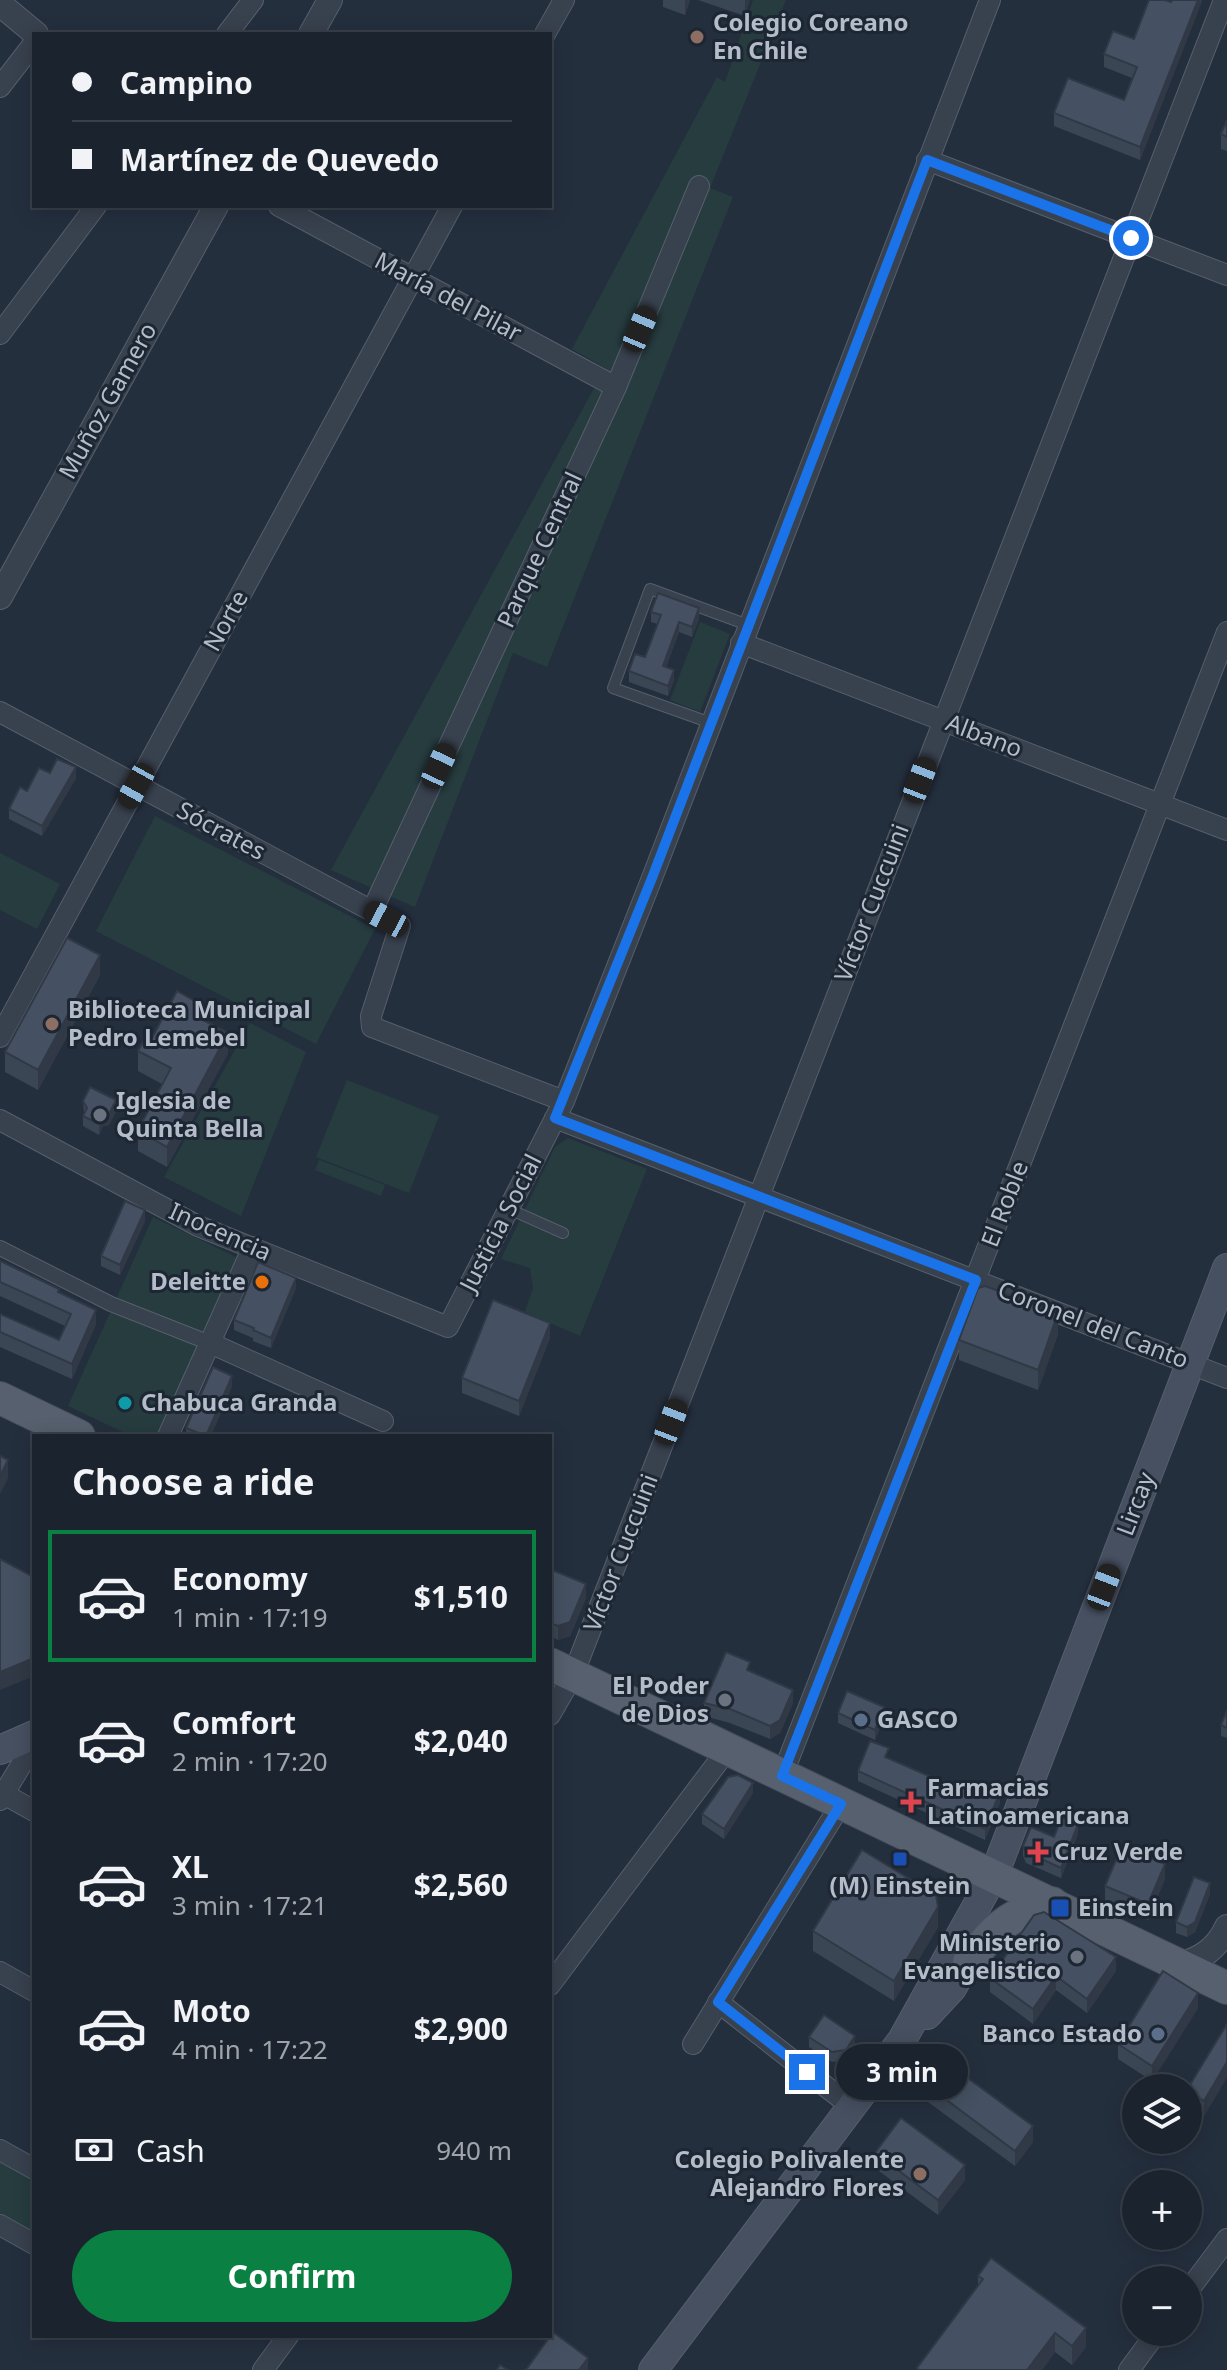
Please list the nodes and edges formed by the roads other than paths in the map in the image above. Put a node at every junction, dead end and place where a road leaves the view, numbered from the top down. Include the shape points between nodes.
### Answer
1 (253, 0) edge
2 (330, 0) edge
3 (564, 0) edge
4 (990, 0) edge
5 (1224, 0) edge
6 (0, 4) edge
7 (34, 32) edge
8 (229, 32) edge
9 (312, 32) edge
10 (546, 32) edge
11 (32, 46) edge
12 (0, 87) edge
13 (927, 160) junction
14 (699, 186) dead end
15 (94, 208) edge
16 (215, 208) edge
17 (283, 208) edge
18 (451, 208) edge
19 (1131, 238) junction
20 (1227, 275) edge
21 (413, 278) junction
22 (0, 334) edge
23 (616, 387) junction
24 (0, 597) edge
25 (1227, 632) edge
26 (744, 634) junction
27 (0, 712) edge
28 (943, 720) junction
29 (711, 723) junction
30 (136, 786) junction
31 (1160, 804) junction
32 (1227, 830) edge
33 (372, 911) junction
34 (400, 926) joint
35 (0, 1037) edge
36 (559, 1109) junction
37 (0, 1120) edge
38 (758, 1198) junction
39 (509, 1209) junction
40 (563, 1233) dead end
41 (253, 1247) junction
42 (0, 1248) edge
43 (1227, 1268) edge
44 (976, 1280) junction
45 (448, 1327) joint
46 (210, 1343) junction
47 (1190, 1363) junction
48 (1227, 1378) edge
49 (0, 1398) edge
50 (383, 1421) dead end
51 (75, 1434) edge
52 (169, 1434) edge
53 (562, 1670) edge
54 (552, 1708) edge
55 (32, 1736) edge
56 (32, 1747) edge
57 (0, 1750) edge
58 (727, 1750) junction
59 (782, 1776) junction
60 (2, 1797) edge
61 (841, 1804) junction
62 (32, 1810) edge
63 (994, 1875) junction
64 (1052, 1903) junction
65 (1226, 1930) edge
66 (969, 1962) junction
67 (1179, 1965) junction
68 (0, 1972) edge
69 (1227, 1976) edge
70 (552, 1982) edge
71 (1227, 1988) edge
72 (32, 1990) edge
73 (718, 2002) junction
74 (902, 2040) junction
75 (693, 2044) dead end
76 (852, 2107) junction
77 (0, 2150) edge
78 (32, 2168) edge
79 (0, 2225) edge
80 (1227, 2239) edge
81 (32, 2243) edge
82 (1202, 2272) edge
83 (287, 2338) edge
84 (1147, 2346) edge
85 (274, 2366) edge
86 (653, 2370) edge
87 (1129, 2370) edge

1 - 8 street
2 - 9 street
3 - 10 street
4 - 13 street, Justicia Social
5 - 19 street, Víctor Cuccuini
6 - 7 street
11 - 12 street
13 - 19 street
13 - 26 street, Justicia Social
14 - 23 street, Parque Central
15 - 22 street
16 - 24 street, Muñoz Gamero
17 - 21 street, María del Pilar
18 - 21 street, Norte
19 - 20 street
19 - 28 street, Víctor Cuccuini
21 - 23 street, María del Pilar
21 - 30 street, Norte
23 - 33 street, Parque Central
25 - 31 street, El Roble
26 - 28 street, Albano
26 - 29 street, Justicia Social
26 - 29 lane via 650,589 613,688
27 - 30 street, Sócrates
28 - 31 street, Albano
28 - 38 street, Víctor Cuccuini
29 - 36 street, Justicia Social
30 - 33 street, Sócrates
30 - 35 street, Norte
31 - 32 street, Albano
31 - 44 street, El Roble
33 - 34 street, Sócrates
34 - 36 street, Coronel del Canto via 372,1027
36 - 38 street, Coronel del Canto
36 - 39 street, Justicia Social
37 - 41 street, Inocencia via 190,1222
38 - 44 street, Coronel del Canto
38 - 53 street, Víctor Cuccuini
39 - 40 lane
39 - 45 street, Justicia Social
41 - 45 street, Inocencia
41 - 46 street
42 - 46 street via 111,1304
43 - 47 main road, Lircay
44 - 47 street, Coronel del Canto
44 - 59 street, El Roble
46 - 50 street
46 - 52 street
47 - 48 street, Coronel del Canto
47 - 63 main road, Lircay
49 - 51 main road
53 - 54 street, Víctor Cuccuini
53 - 58 main road
55 - 57 main road
56 - 60 street
58 - 59 main road
58 - 70 street
59 - 61 main road
60 - 62 street
61 - 63 main road
61 - 73 street
63 - 64 main road
63 - 66 main road via 987,1917
63 - 74 main road
64 - 66 main road via 1003,1922
64 - 67 main road
65 - 67 street via 1198,1960
65 - 69 street
66 - 74 main road
67 - 71 main road
68 - 72 street
73 - 75 street
73 - 76 street
74 - 76 main road
76 - 86 main road
77 - 78 street
79 - 81 street
80 - 82 street
83 - 85 street
84 - 87 street

